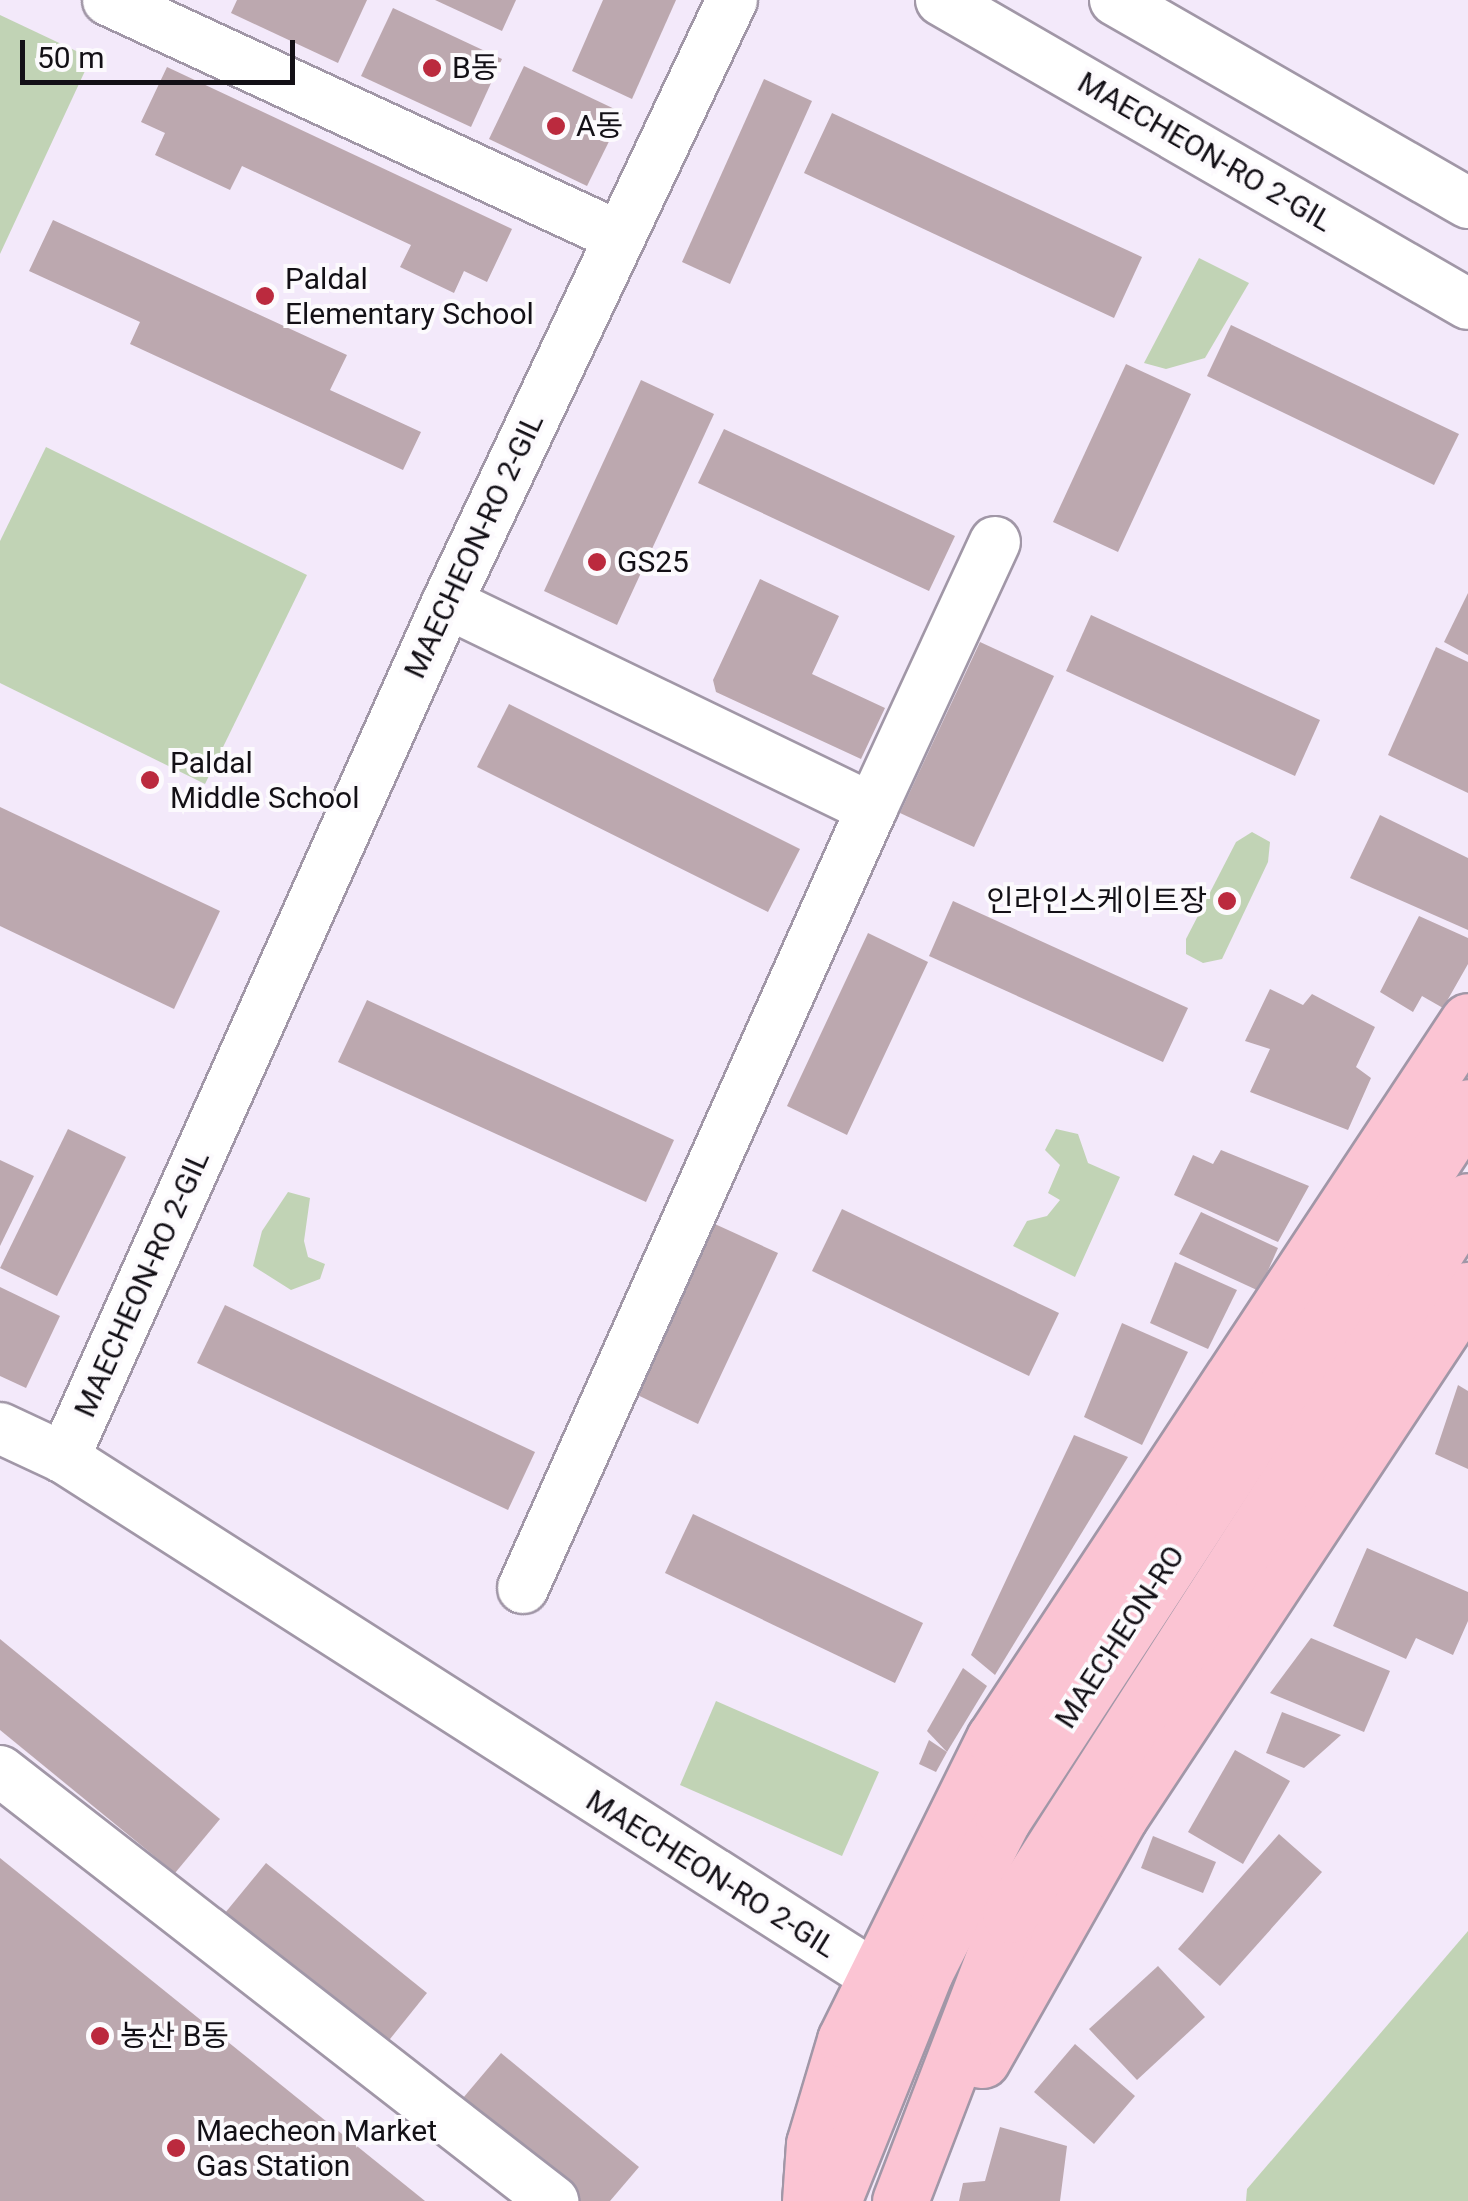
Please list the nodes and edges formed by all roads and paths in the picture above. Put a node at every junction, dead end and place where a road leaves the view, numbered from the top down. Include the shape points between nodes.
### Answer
1 (108, 0) edge
2 (732, 0) edge
3 (941, 0) edge
4 (1115, 0) edge
5 (1468, 203) edge
6 (618, 236) junction
7 (1468, 304) edge
8 (995, 542) dead end
9 (446, 603) junction
10 (872, 808) junction
11 (1468, 1021) edge
12 (1468, 1107) edge
13 (1468, 1201) edge
14 (1468, 1290) edge
15 (0, 1428) edge
16 (64, 1458) junction
17 (523, 1588) dead end
18 (0, 1771) edge
19 (874, 1974) junction
20 (552, 2201) edge
21 (810, 2201) edge
22 (833, 2201) edge
23 (900, 2201) edge

1 - 6 street
2 - 6 street, MAECHEON-RO 2-GIL
3 - 7 street, MAECHEON-RO 2-GIL
4 - 5 street
6 - 9 street, MAECHEON-RO 2-GIL
8 - 10 street
9 - 10 street
9 - 16 street, MAECHEON-RO 2-GIL
10 - 17 street
11 - 19 main road via 994,1738
12 - 22 main road, MAECHEON-RO via 1003,1819 925,1972
13 - 23 main road, MAECHEON-RO via 1010,1915
14 - 23 main road via 1120,1816
15 - 16 street
16 - 19 street, MAECHEON-RO 2-GIL
18 - 20 street
19 - 21 main road via 814,2144

